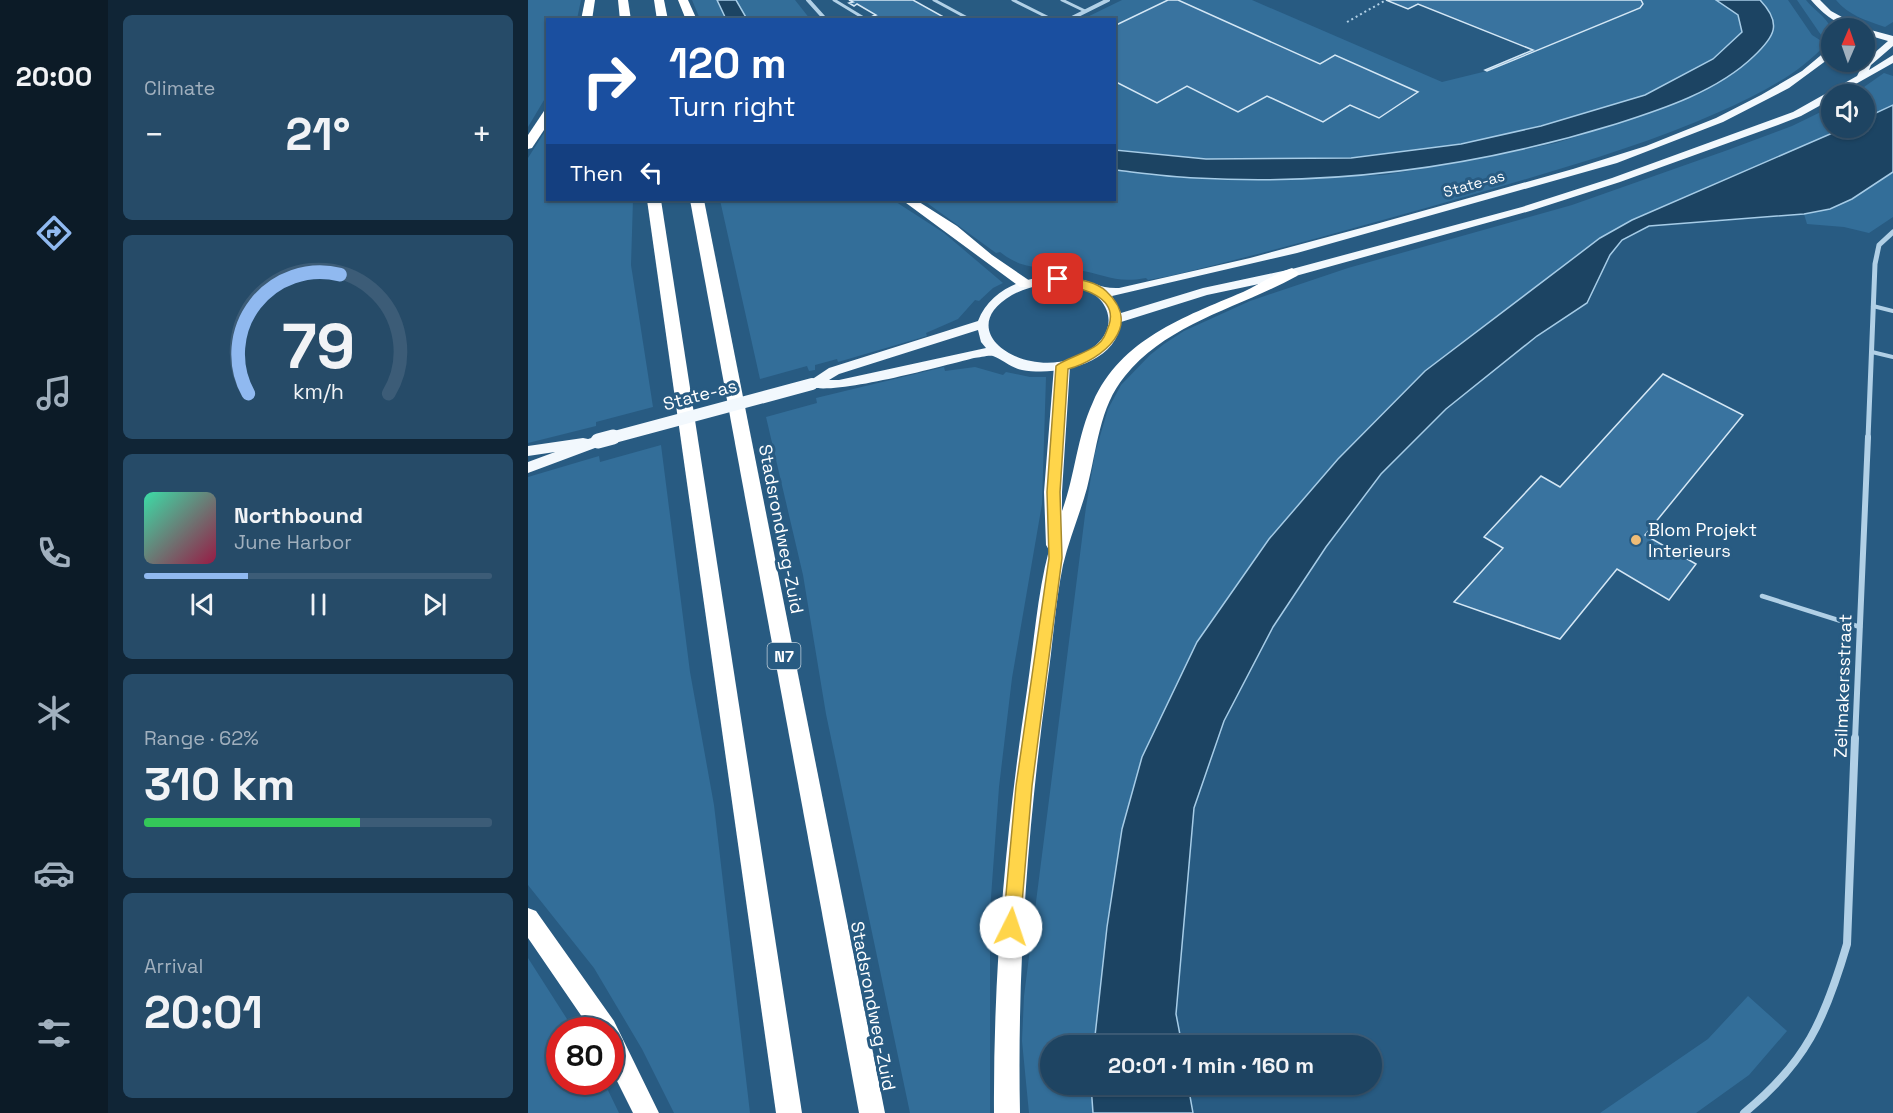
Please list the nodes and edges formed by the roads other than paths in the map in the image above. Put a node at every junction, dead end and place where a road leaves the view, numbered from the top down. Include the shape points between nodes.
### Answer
1 (590, 0) edge
2 (623, 0) edge
3 (659, 0) edge
4 (683, 0) edge
5 (808, 0) edge
6 (834, 0) edge
7 (934, 0) edge
8 (1013, 0) edge
9 (1062, 0) edge
10 (1108, 0) edge
11 (1815, 0) edge
12 (1084, 11) junction
13 (586, 18) edge
14 (626, 18) edge
15 (663, 18) edge
16 (691, 18) edge
17 (823, 18) edge
18 (864, 18) edge
19 (966, 18) edge
20 (1049, 18) edge
21 (1072, 18) edge
22 (1833, 18) edge
23 (1875, 34) edge
24 (1893, 40) edge
25 (1893, 58) edge
26 (1821, 59) edge
27 (1862, 76) junction
28 (1849, 84) edge
29 (1821, 101) edge
30 (546, 117) edge
31 (528, 145) edge
32 (654, 201) edge
33 (697, 201) edge
34 (910, 201) edge
35 (1893, 232) edge
36 (1292, 273) junction
37 (1025, 284) junction
38 (1102, 293) junction
39 (1873, 306) junction
40 (1893, 311) edge
41 (1116, 319) junction
42 (982, 324) junction
43 (994, 352) junction
44 (1872, 352) junction
45 (1893, 357) edge
46 (1062, 366) junction
47 (812, 384) junction
48 (598, 441) junction
49 (528, 451) edge
50 (528, 468) edge
51 (1055, 558) junction
52 (1762, 596) dead end
53 (1860, 627) junction
54 (528, 919) edge
55 (596, 1017) edge
56 (624, 1068) edge
57 (646, 1113) edge
58 (789, 1113) edge
59 (872, 1113) edge
60 (1007, 1113) edge
61 (1744, 1113) edge

1 - 13 highway
2 - 14 highway
3 - 15 highway
4 - 16 highway
5 - 17 street
6 - 18 lane
7 - 19 lane
8 - 20 lane
9 - 12 lane
10 - 12 street
11 - 22 main road
12 - 21 street
23 - 24 main road
24 - 27 main road via 1867,64
25 - 27 main road via 1881,69
26 - 38 main road, State-as via 1780,89 1724,119 1635,154 1285,254
27 - 28 main road
29 - 36 main road via 1774,123 1584,191
30 - 31 highway
32 - 58 highway
33 - 59 highway, Stadsrondweg-Zuid / N7
34 - 37 highway
35 - 39 street, Zeilmakersstraat via 1879,245
36 - 41 main road via 1256,278
36 - 51 highway via 1176,325 1142,348 1119,372 1103,394 1095,415 1078,492
37 - 38 main road via 1058,279
37 - 42 main road via 991,305
38 - 41 main road via 1115,310
39 - 40 lane
39 - 44 street, Zeilmakersstraat
41 - 46 main road via 1110,339 1101,348
42 - 43 main road via 986,344
42 - 47 main road, State-as via 834,371
43 - 46 main road via 1024,366
43 - 47 main road, State-as via 839,385
44 - 45 lane
44 - 53 street, Zeilmakersstraat
46 - 51 highway via 1053,492
47 - 48 main road, State-as, bridge
48 - 49 main road, State-as
48 - 50 main road, State-as
51 - 60 highway via 1014,883 1005,1043
52 - 53 lane
53 - 61 street, Zeilmakersstraat via 1847,944 1832,1000 1808,1049 1767,1096
54 - 55 highway
56 - 57 highway

